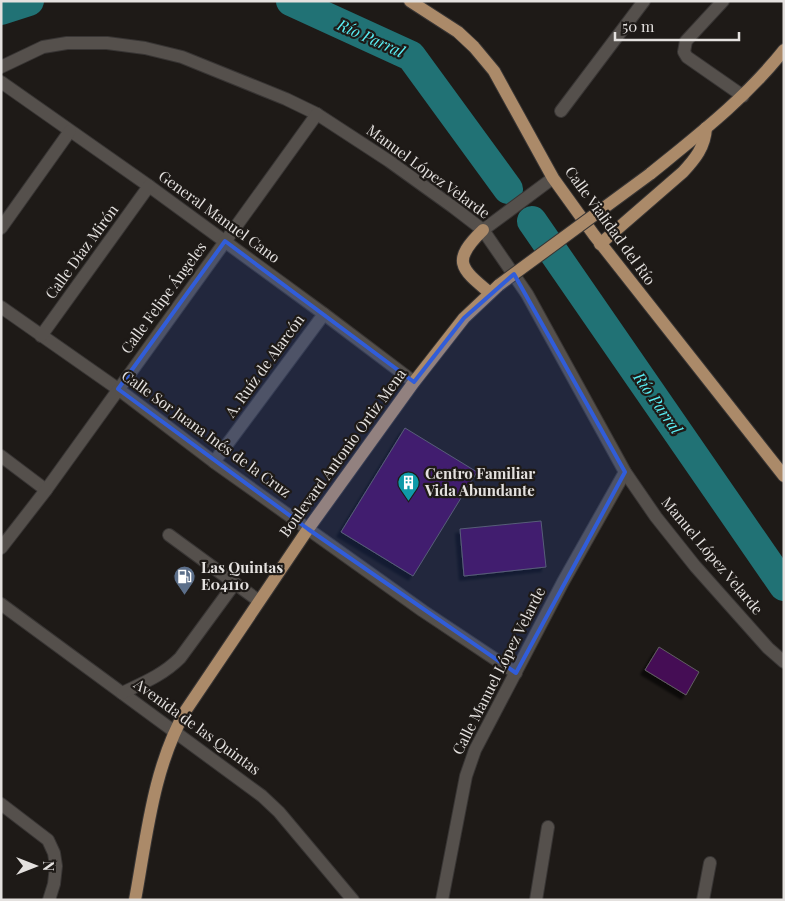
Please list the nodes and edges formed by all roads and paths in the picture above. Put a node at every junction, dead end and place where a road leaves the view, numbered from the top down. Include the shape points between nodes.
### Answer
1 (410, 1) edge
2 (644, 1) edge
3 (723, 1) edge
4 (784, 50) edge
5 (1, 67) edge
6 (1, 82) edge
7 (743, 96) junction
8 (561, 111) dead end
9 (317, 114) junction
10 (706, 128) junction
11 (70, 131) junction
12 (554, 178) junction
13 (149, 186) junction
14 (1, 228) edge
15 (483, 230) junction
16 (225, 241) junction
17 (600, 244) junction
18 (494, 289) junction
19 (1, 307) edge
20 (324, 314) junction
21 (41, 336) junction
22 (414, 382) junction
23 (118, 389) junction
24 (1, 456) edge
25 (214, 462) junction
26 (625, 472) junction
27 (784, 476) edge
28 (46, 490) junction
29 (308, 529) junction
30 (169, 536) dead end
31 (1, 548) edge
32 (235, 583) junction
33 (259, 601) junction
34 (1, 604) edge
35 (784, 662) edge
36 (516, 673) junction
37 (122, 693) junction
38 (174, 732) junction
39 (1, 804) edge
40 (548, 827) dead end
41 (710, 863) dead end
42 (50, 900) edge
43 (135, 900) edge
44 (353, 900) edge
45 (442, 900) edge
46 (536, 900) edge
47 (702, 900) edge

1 - 12 main road, Calle Vialidad del Río via 458,32 494,70
2 - 8 street
3 - 7 street via 686,42 684,52
4 - 7 main road, Boulevard Antonio Ortiz Mena
5 - 9 street, Manuel López Velarde via 43,47 67,43 107,43 146,48 224,73
6 - 11 street, General Manuel Cano
7 - 10 main road, Boulevard Antonio Ortiz Mena
9 - 15 street, Manuel López Velarde via 389,161
9 - 16 street, Calle Felipe Ángeles
10 - 17 main road via 703,146 695,159
10 - 18 main road, Boulevard Antonio Ortiz Mena, bridge via 650,174
11 - 13 street, General Manuel Cano
11 - 14 street
12 - 15 street
12 - 17 main road, Calle Vialidad del Río
13 - 16 street, General Manuel Cano
13 - 21 street, Calle Díaz Mirón
15 - 18 main road via 465,250 463,265 471,277
15 - 26 street, Manuel López Velarde via 527,294
16 - 20 street, General Manuel Cano
16 - 23 street, Calle Felipe Ángeles
17 - 27 main road, Calle Vialidad del Río
18 - 22 main road, Boulevard Antonio Ortiz Mena via 464,318
19 - 21 street, Calle Sor Juana Inés de la Cruz
20 - 22 street, General Manuel Cano
20 - 25 street, A. Ruíz de Alarcón
21 - 23 street, Calle Sor Juana Inés de la Cruz
22 - 29 main road, Boulevard Antonio Ortiz Mena
23 - 25 street, Calle Sor Juana Inés de la Cruz
23 - 28 street, Calle Felipe Ángeles
24 - 28 street
25 - 29 street, Calle Sor Juana Inés de la Cruz
26 - 35 street, Manuel López Velarde via 695,566
26 - 36 street, Calle Manuel López Velarde via 562,582
28 - 31 street, Calle Felipe Ángeles
29 - 33 main road, Boulevard Antonio Ortiz Mena
29 - 36 street, Calle Sor Juana Inés de la Cruz
30 - 32 street
32 - 33 street
32 - 37 street via 172,666
33 - 38 main road, Boulevard Antonio Ortiz Mena
34 - 37 street, Avenida de las Quintas
36 - 45 street, Calle Manuel López Velarde via 470,763
37 - 38 street, Avenida de las Quintas
38 - 43 main road, Boulevard Antonio Ortiz Mena via 156,786
38 - 44 street, Avenida de las Quintas via 246,783 279,812
39 - 42 street via 48,840 56,866
40 - 46 street
41 - 47 street

